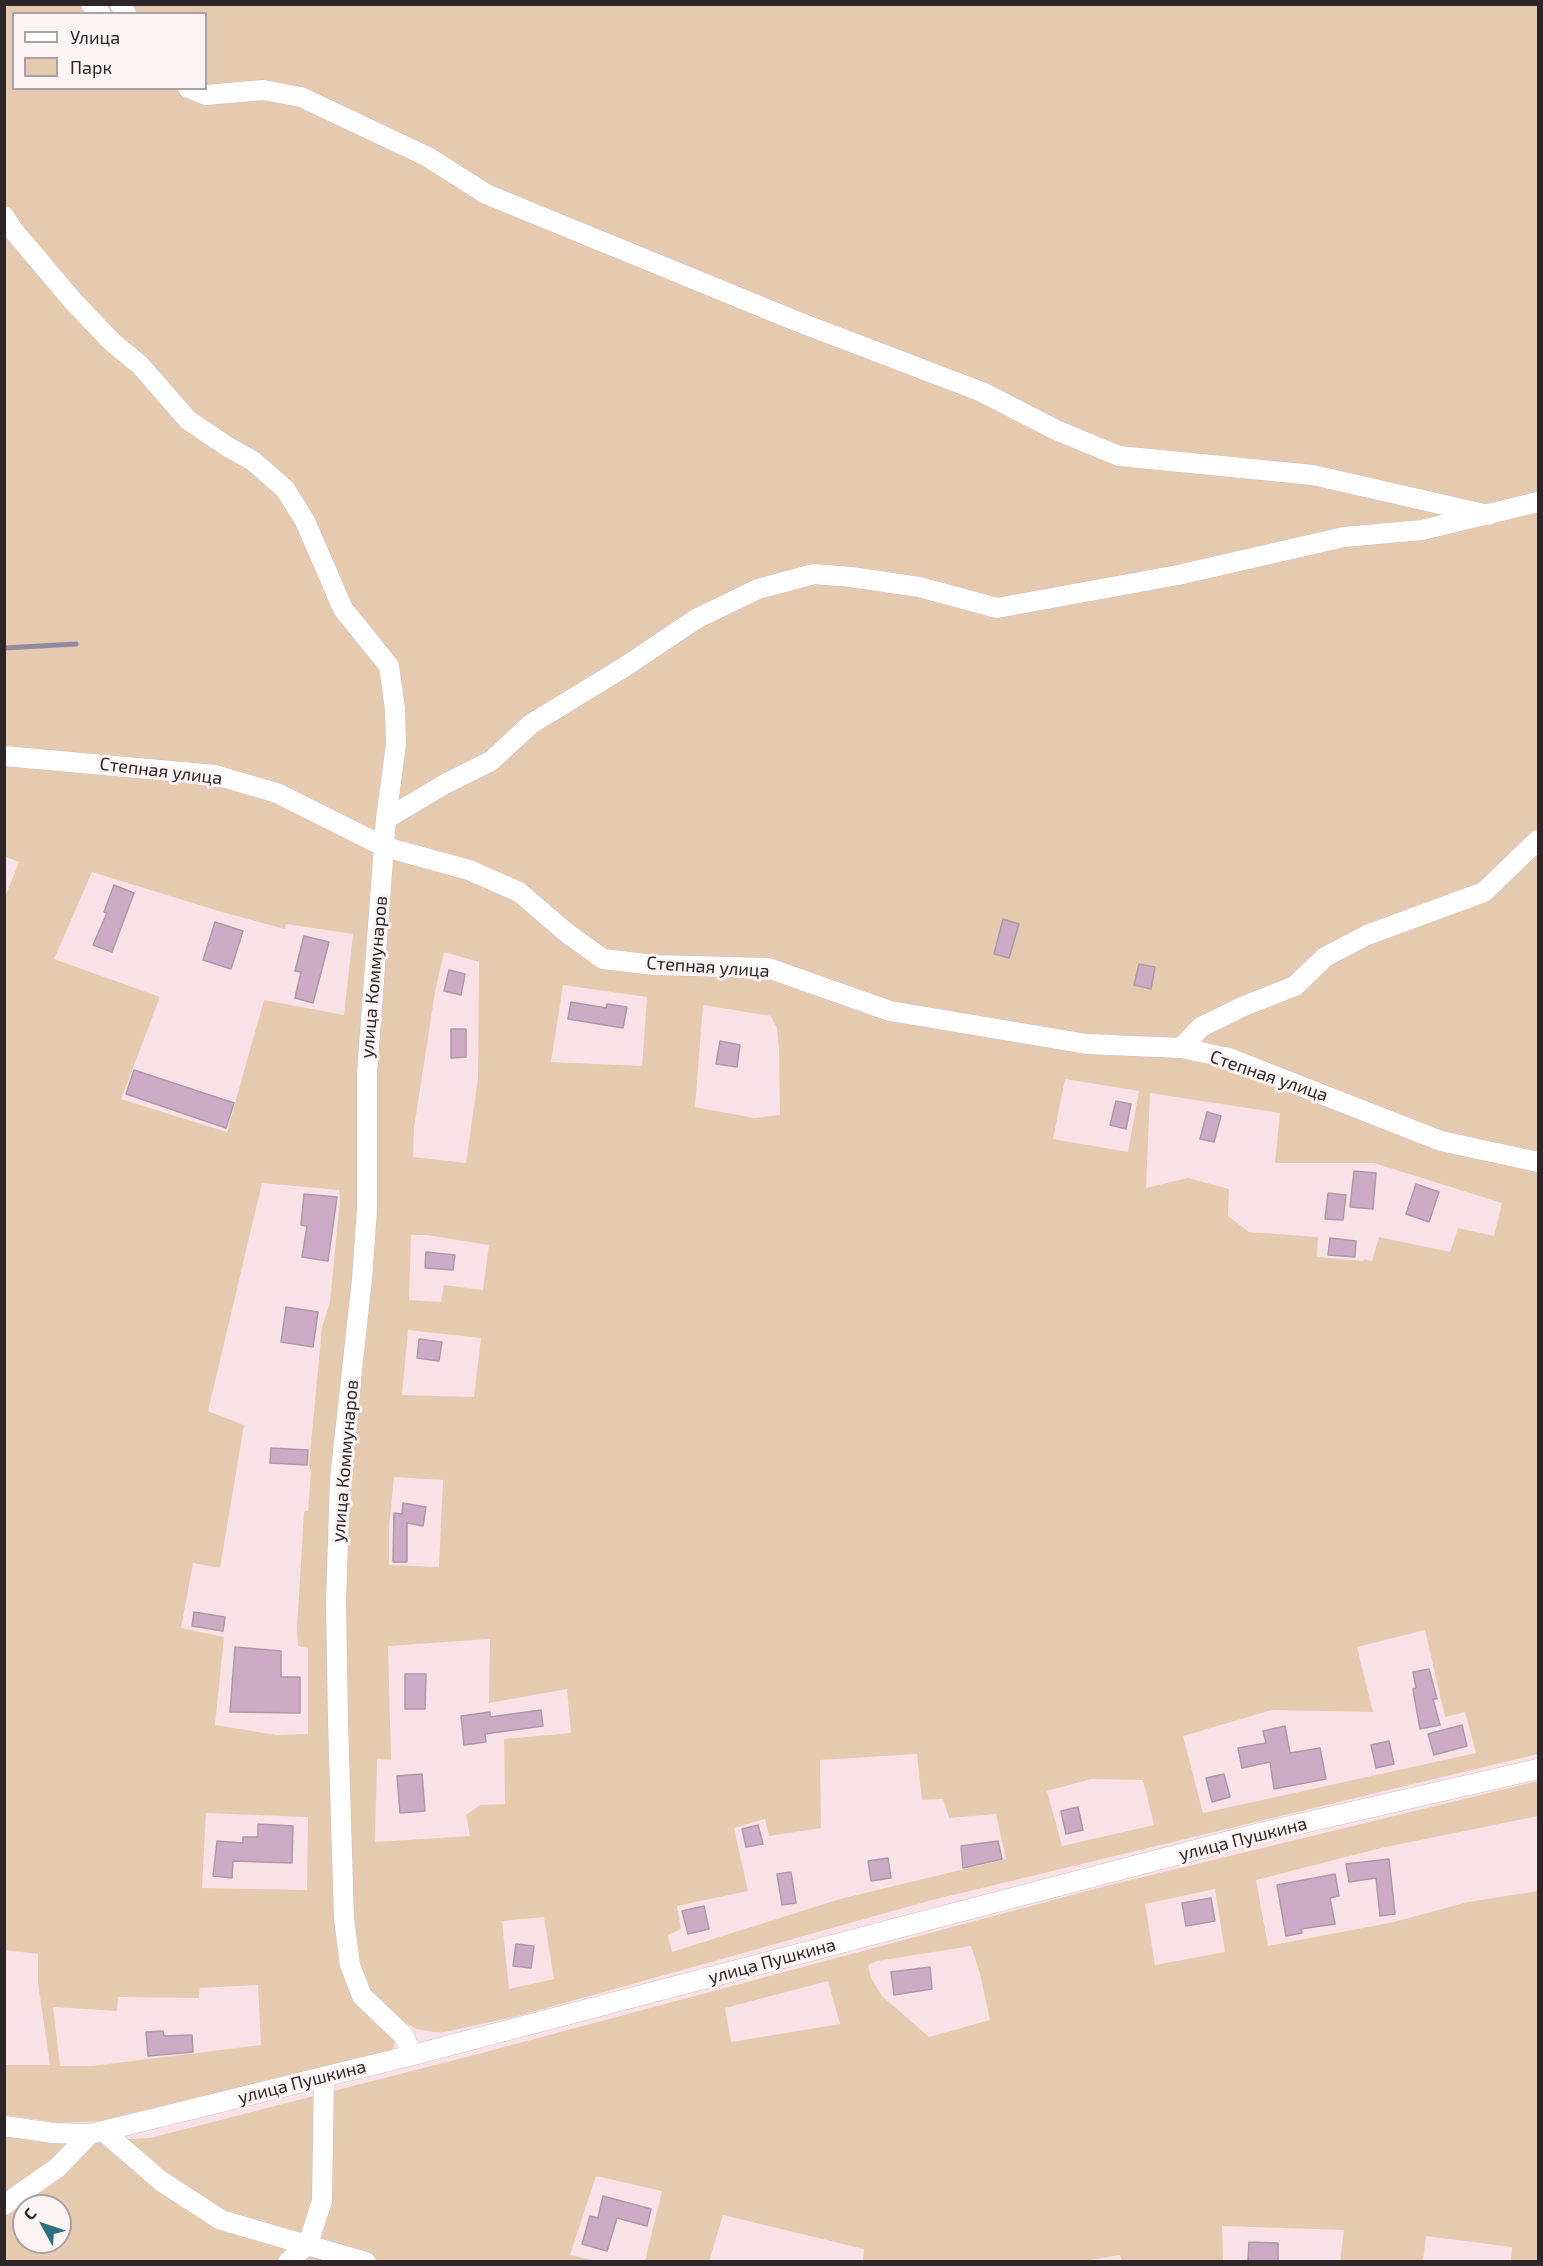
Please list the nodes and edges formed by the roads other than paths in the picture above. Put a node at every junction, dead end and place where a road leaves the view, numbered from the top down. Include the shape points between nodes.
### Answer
1 (193, 90) edge
2 (4, 216) edge
3 (1539, 502) edge
4 (1488, 515) junction
5 (4, 756) edge
6 (386, 819) junction
7 (1539, 840) edge
8 (385, 847) junction
9 (1181, 1048) junction
10 (1539, 1162) edge
11 (1539, 1769) edge
12 (413, 2055) junction
13 (324, 2077) junction
14 (4, 2126) edge
15 (97, 2132) junction
16 (4, 2205) edge
17 (308, 2244) junction
18 (288, 2262) edge
19 (366, 2262) edge

1 - 4 street via 206,95 263,90 301,97 428,157 486,194 796,321 982,392 1056,430 1119,456 1312,475
2 - 6 street, улица Коммунаров via 60,286 112,342 140,365 188,420 253,461 285,489 305,521 344,609 389,666 396,744
3 - 4 street
4 - 6 street via 1422,530 1344,537 1178,575 997,608 919,587 823,574 758,589 696,619 531,724 491,761
5 - 8 street, Степная улица via 215,775 277,793
6 - 8 street, улица Коммунаров
7 - 9 street via 1484,892 1367,934 1325,957 1295,986 1201,1027
8 - 9 street, Степная улица via 469,870 519,892 603,959 654,965 768,968 890,1011 1087,1044
8 - 12 street, улица Коммунаров via 367,1073 368,1209 340,1479 338,1721 344,1918 350,1965 362,1996 403,2035
9 - 10 street, Степная улица via 1229,1059 1441,1141
11 - 12 street, улица Пушкина via 1264,1832
12 - 13 street, улица Пушкина
13 - 15 street, улица Пушкина
13 - 17 street via 322,2201
14 - 15 street, улица Пушкина via 53,2133
15 - 16 street via 57,2168
15 - 17 street via 221,2220
17 - 18 street
17 - 19 street

